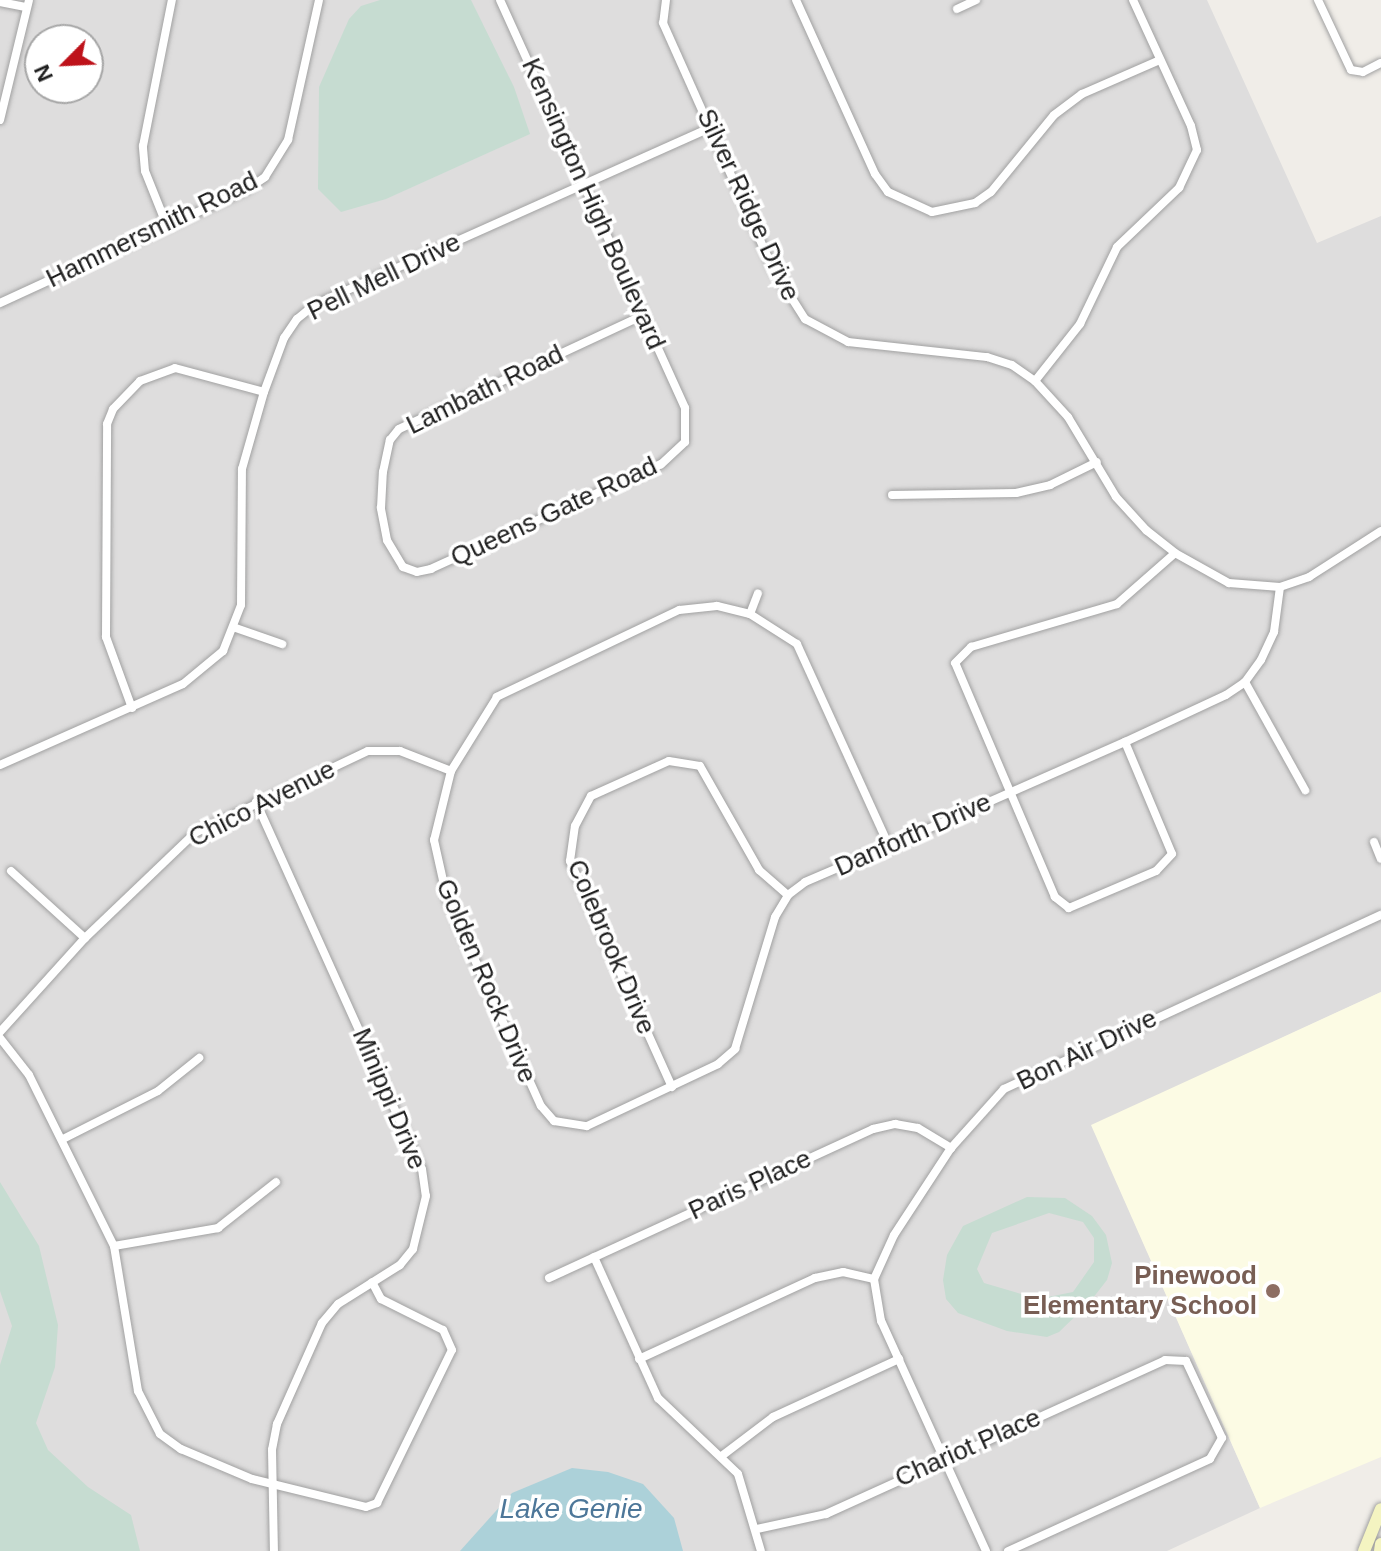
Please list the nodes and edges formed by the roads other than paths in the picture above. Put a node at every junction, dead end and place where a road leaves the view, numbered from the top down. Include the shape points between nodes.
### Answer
1 (172, 0) edge
2 (319, 0) edge
3 (500, 0) edge
4 (666, 0) edge
5 (796, 0) edge
6 (976, 0) edge
7 (1133, 0) edge
8 (1318, 0) edge
9 (0, 2) edge
10 (27, 3) edge
11 (957, 9) dead end
12 (1160, 60) junction
13 (1381, 63) edge
14 (0, 120) edge
15 (711, 127) junction
16 (584, 184) junction
17 (167, 226) junction
18 (0, 303) edge
19 (643, 315) junction
20 (1035, 381) junction
21 (264, 392) junction
22 (685, 408) joint
23 (1097, 462) junction
24 (892, 495) dead end
25 (1381, 531) edge
26 (1175, 553) junction
27 (431, 569) joint
28 (1280, 587) junction
29 (758, 593) dead end
30 (750, 614) junction
31 (236, 628) junction
32 (282, 644) dead end
33 (1245, 682) junction
34 (132, 708) junction
35 (1125, 742) junction
36 (0, 765) edge
37 (451, 771) junction
38 (1305, 790) dead end
39 (1009, 793) junction
40 (256, 802) junction
41 (1374, 842) dead end
42 (889, 846) junction
43 (1381, 859) edge
44 (11, 871) dead end
45 (788, 895) junction
46 (1381, 915) edge
47 (85, 938) junction
48 (0, 1035) edge
49 (199, 1058) dead end
50 (672, 1087) junction
51 (63, 1139) junction
52 (951, 1148) junction
53 (276, 1182) dead end
54 (114, 1246) junction
55 (594, 1257) junction
56 (549, 1278) dead end
57 (874, 1279) junction
58 (372, 1282) junction
59 (639, 1359) junction
60 (899, 1359) junction
61 (723, 1455) junction
62 (944, 1459) junction
63 (272, 1484) junction
64 (1381, 1509) edge
65 (757, 1529) junction
66 (1381, 1544) edge
67 (274, 1551) edge
68 (761, 1551) edge
69 (986, 1551) edge
70 (1008, 1551) edge
71 (1364, 1551) edge
72 (1380, 1551) edge

1 - 17 street via 143,146 145,171
2 - 17 street, Hammersmith Road via 282,156 246,190
3 - 16 street, Kensington High Boulevard
4 - 15 street, Silver Ridge Drive via 663,23
5 - 12 street via 875,174 888,192 932,212 975,203 991,192 1054,115 1082,94
6 - 11 street
7 - 12 street
8 - 13 street via 1351,70 1363,72
9 - 10 street
10 - 14 street
12 - 20 street via 1191,126 1197,150 1190,169 1179,188 1117,247 1080,324
15 - 16 street, Pell Mell Drive
15 - 20 street, Silver Ridge Drive via 778,280 805,319 848,342 987,357
16 - 19 street, Kensington High Boulevard
16 - 21 street, Pell Mell Drive via 314,305 284,338
17 - 18 street, Hammersmith Road
19 - 22 street, Kensington High Boulevard
19 - 27 street, Lambath Road via 399,429 383,472 387,540 403,567
20 - 23 street, Silver Ridge Drive via 1068,417
21 - 31 street, Pell Mell Drive via 242,469 241,605
21 - 34 street via 175,368 140,381 113,409 107,424 106,637
22 - 27 street, Queens Gate Road via 685,442 676,455
23 - 24 street via 1050,485 1016,493
23 - 26 street, Silver Ridge Drive via 1116,497
25 - 28 street, Silver Ridge Drive via 1309,577
26 - 28 street, Silver Ridge Drive via 1229,583
26 - 39 street via 1117,604 960,653 957,676
28 - 33 street via 1274,632
29 - 30 street
30 - 37 street, Golden Rock Drive via 717,606 679,610 516,684 484,712
30 - 42 street, Golden Rock Drive via 797,644
31 - 32 street
31 - 34 street, Pell Mell Drive via 204,671
33 - 35 street, Danforth Drive
33 - 38 street
34 - 36 street, Pell Mell Drive
35 - 39 street, Danforth Drive
35 - 39 street via 1172,854 1156,871 1083,905 1069,908 1055,897
37 - 40 street, Chico Avenue via 385,747
37 - 50 street, Golden Rock Drive via 434,840 447,898 541,1106 554,1121 587,1126
39 - 42 street, Danforth Drive
40 - 47 street, Chico Avenue via 175,848
40 - 58 street, Minippi Drive via 422,1169 426,1196 413,1249 400,1265
41 - 43 street
42 - 45 street, Danforth Drive via 805,882
44 - 47 street
45 - 50 street via 775,917 735,1049 718,1064
45 - 50 street, Colebrook Drive via 759,870 700,766 669,761 591,796 575,826 570,861
46 - 52 street, Bon Air Drive via 1043,1067 1004,1089
47 - 48 street, Chico Avenue
48 - 51 street via 29,1075
49 - 51 street via 158,1091
51 - 54 street
52 - 55 street, Paris Place via 918,1128 895,1124 873,1129
52 - 57 street, Bon Air Drive via 894,1235
53 - 54 street via 218,1228
54 - 63 street via 146,1414 160,1434 181,1449
55 - 56 street, Paris Place
55 - 59 street
57 - 59 street via 843,1272 815,1278
57 - 60 street via 881,1321
58 - 63 street, Minippi Drive via 338,1304 322,1323 277,1424
58 - 63 street via 381,1299 443,1330 452,1350 385,1496 366,1507
59 - 61 street via 668,1410
60 - 61 street via 761,1424
60 - 62 street
61 - 65 street via 738,1474
62 - 65 street, Chariot Place via 826,1514
62 - 69 street
62 - 70 street, Chariot Place via 1176,1358 1186,1361 1222,1438 1210,1459
63 - 67 street, Minippi Drive
64 - 71 main road
65 - 68 street
66 - 72 main road

